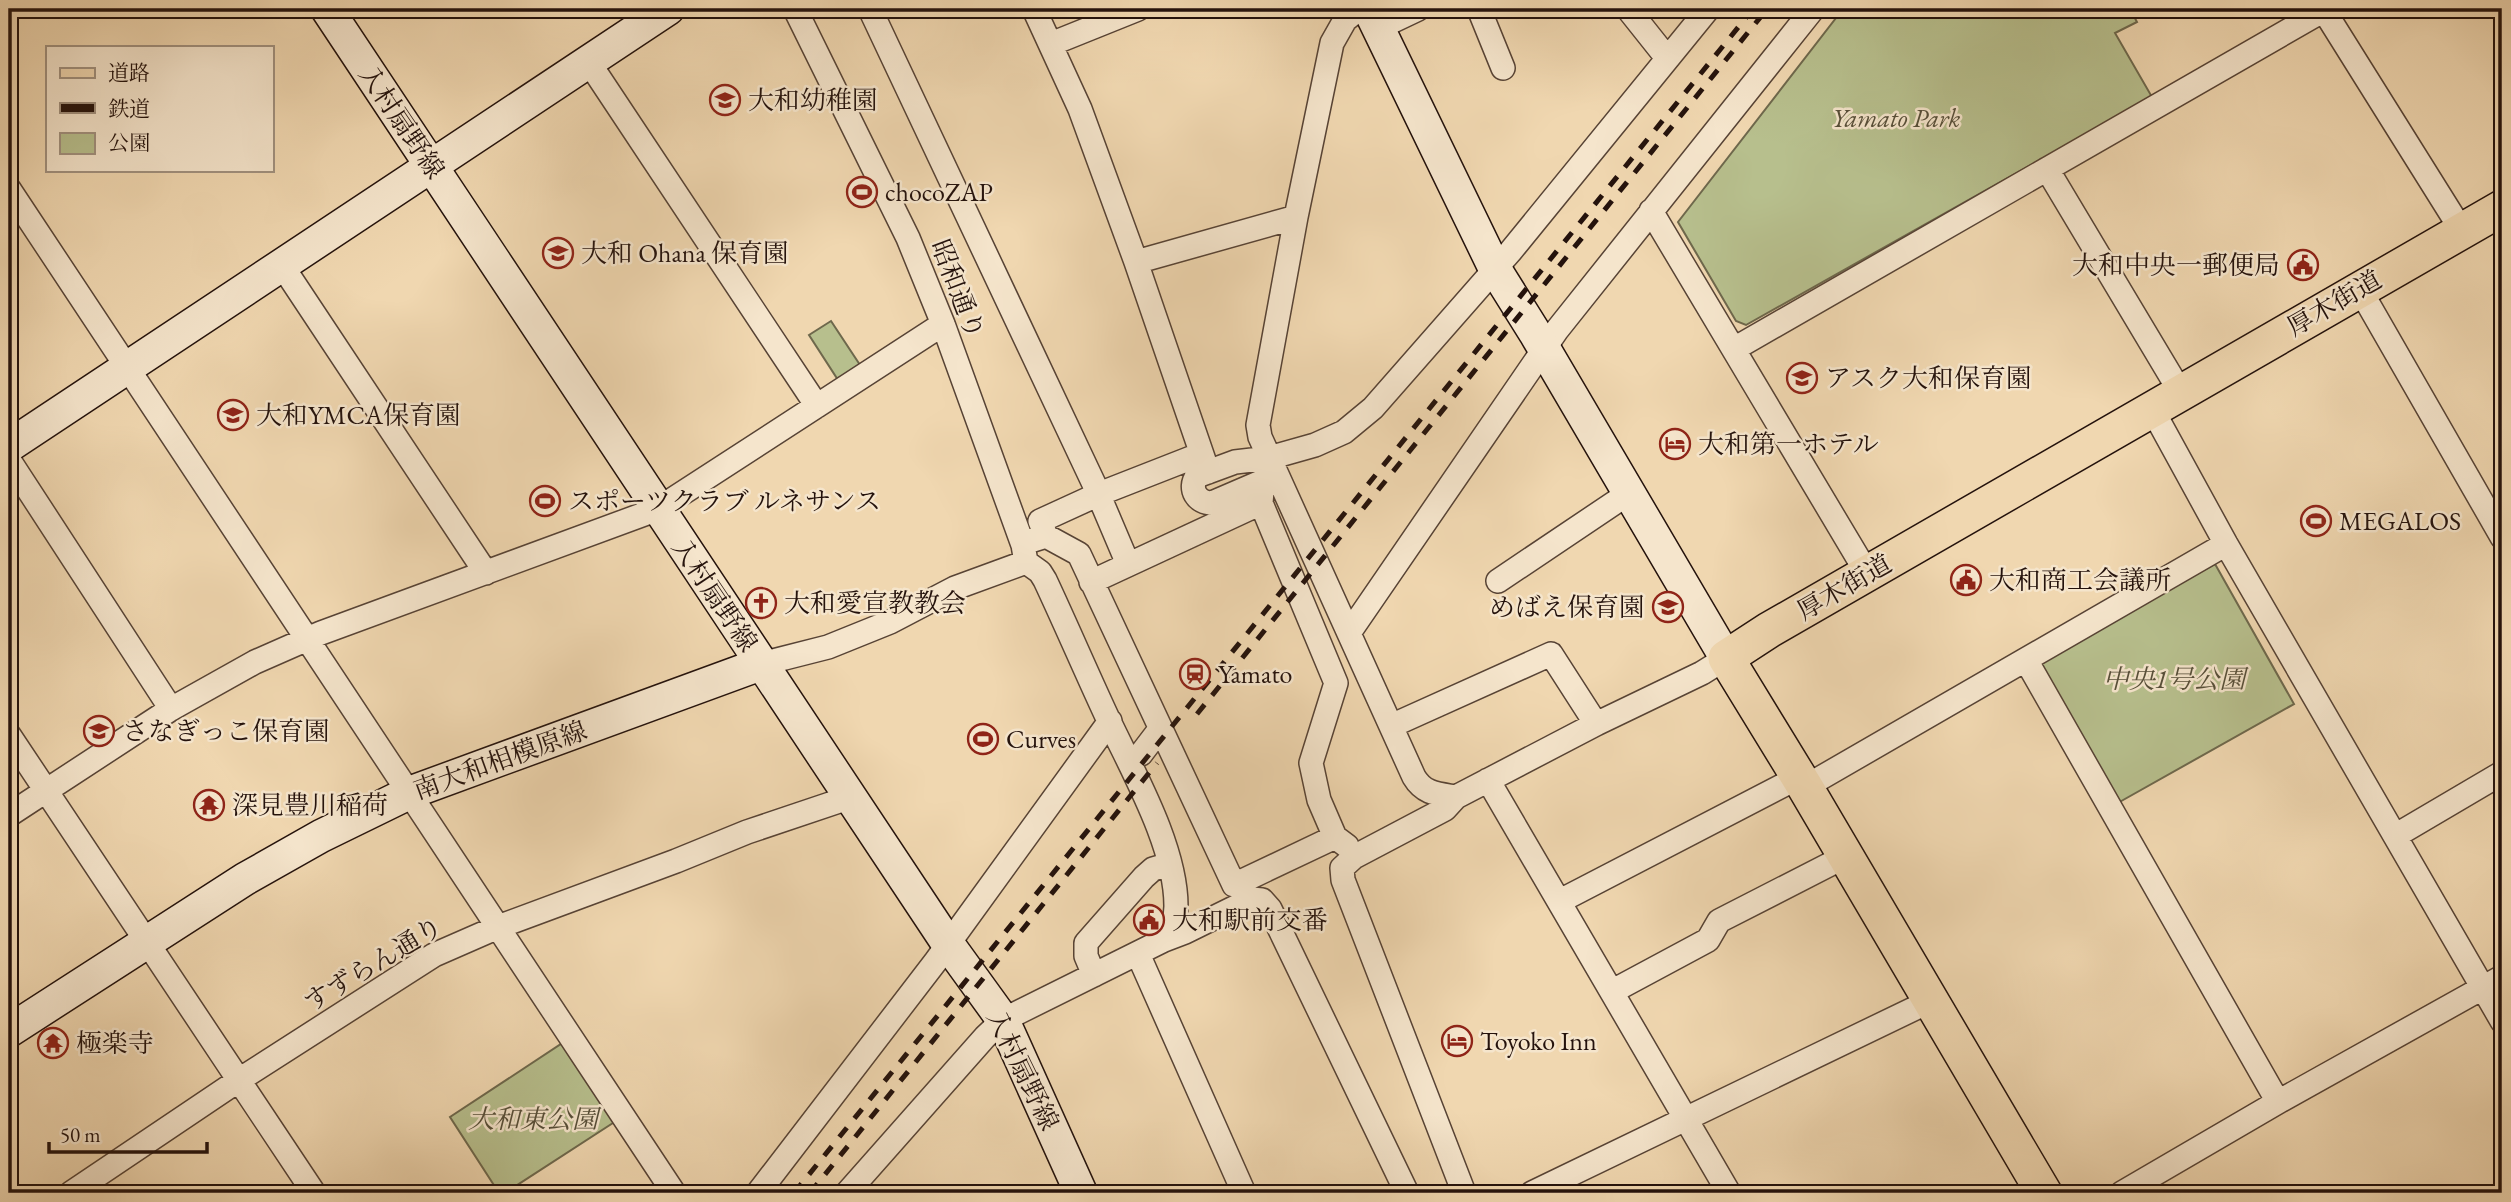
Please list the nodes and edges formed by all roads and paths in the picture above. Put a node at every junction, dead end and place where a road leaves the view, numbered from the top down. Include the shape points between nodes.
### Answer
1 (327, 9) edge
2 (668, 9) edge
3 (795, 9) edge
4 (870, 9) edge
5 (1034, 9) edge
6 (1138, 9) edge
7 (1418, 9) edge
8 (1479, 9) edge
9 (1628, 9) edge
10 (1708, 9) edge
11 (1813, 9) edge
12 (2324, 9) edge
13 (1369, 15) edge
14 (1051, 44) junction
15 (1667, 58) junction
16 (588, 61) junction
17 (1503, 68) dead end
18 (432, 167) junction
19 (2047, 169) junction
20 (9, 189) edge
21 (2502, 208) edge
22 (1651, 211) junction
23 (1296, 217) junction
24 (2462, 231) junction
25 (1136, 262) junction
26 (281, 264) junction
27 (1495, 269) junction
28 (2360, 288) junction
29 (943, 324) junction
30 (1545, 349) junction
31 (1734, 349) junction
32 (127, 368) junction
33 (2166, 401) junction
34 (817, 406) junction
35 (9, 446) edge
36 (9, 460) edge
37 (1199, 465) junction
38 (1267, 482) junction
39 (1629, 493) junction
40 (1099, 494) junction
41 (658, 509) junction
42 (2502, 537) edge
43 (2227, 544) junction
44 (1034, 546) junction
45 (1128, 564) junction
46 (486, 573) junction
47 (1867, 573) junction
48 (1497, 580) dead end
49 (1091, 582) junction
50 (1349, 633) junction
51 (307, 639) junction
52 (1726, 658) junction
53 (2025, 660) junction
54 (761, 663) junction
55 (171, 709) junction
56 (1110, 722) junction
57 (1596, 724) junction
58 (1391, 726) junction
59 (1160, 729) junction
60 (9, 735) edge
61 (1141, 754) dead end
62 (2502, 773) edge
63 (1488, 780) junction
64 (1802, 782) junction
65 (46, 790) junction
66 (409, 793) junction
67 (851, 797) junction
68 (1456, 797) junction
69 (9, 815) edge
70 (2395, 836) junction
71 (1846, 856) junction
72 (1170, 864) junction
73 (1560, 901) junction
74 (498, 927) junction
75 (1164, 940) junction
76 (145, 941) junction
77 (948, 944) junction
78 (1138, 954) junction
79 (1094, 975) junction
80 (2493, 982) edge
81 (1613, 992) junction
82 (1930, 1001) junction
83 (1003, 1020) junction
84 (2502, 1021) edge
85 (9, 1031) edge
86 (239, 1080) junction
87 (2278, 1102) junction
88 (1686, 1119) junction
89 (71, 1193) edge
90 (314, 1193) edge
91 (674, 1193) edge
92 (758, 1193) edge
93 (846, 1193) edge
94 (1081, 1193) edge
95 (1244, 1193) edge
96 (1407, 1193) edge
97 (1464, 1193) edge
98 (1532, 1193) edge
99 (1730, 1193) edge
100 (2044, 1193) edge
101 (2122, 1193) edge

1 - 18 street, 入村扇野線
2 - 16 street
3 - 29 street, 昭和通り via 908,238
4 - 40 street
5 - 14 street
6 - 14 street
7 - 13 street
8 - 17 street
9 - 15 street
10 - 15 street
11 - 22 street
12 - 19 street
12 - 24 street
13 - 23 street via 1345,20 1332,43
13 - 27 street
14 - 25 street via 1080,108
15 - 27 street
16 - 18 street
16 - 34 street
18 - 26 street
18 - 41 street, 入村扇野線
19 - 31 street
19 - 33 street
20 - 32 street
21 - 24 main road, 厚木街道
22 - 30 street
22 - 31 street
23 - 25 street
23 - 38 street via 1258,413
24 - 28 main road, 厚木街道
25 - 37 street
26 - 32 street
26 - 46 street
27 - 30 street
27 - 38 street via 1373,408
28 - 33 main road, 厚木街道
28 - 42 street
29 - 34 street
29 - 44 street, 昭和通り via 1023,545
30 - 39 street
30 - 50 street
31 - 47 street
32 - 35 street
32 - 51 street
33 - 43 street
33 - 47 main road, 厚木街道
34 - 41 street
36 - 55 street
37 - 38 street via 1235,462
37 - 38 street via 1193,491 1206,503
37 - 40 street
38 - 45 street
38 - 50 street
38 - 59 street via 1336,683 1311,763 1319,800 1342,843 1234,885
39 - 48 street
39 - 52 street
40 - 44 street via 1040,521
40 - 45 street
41 - 46 street
41 - 54 street, 入村扇野線
43 - 53 street
43 - 70 street
44 - 49 street via 1079,554
44 - 54 street, 南大和相模原線 via 890,622 828,647
44 - 56 street via 1040,572
45 - 49 street
46 - 51 street
47 - 52 main road, 厚木街道
49 - 59 street
50 - 58 street
51 - 55 street
51 - 66 street
52 - 57 street
52 - 64 main road
53 - 64 street
53 - 87 street
54 - 66 street, 南大和相模原線
54 - 67 street, 入村扇野線
55 - 65 street
56 - 72 street
56 - 77 street
57 - 58 street via 1551,654
57 - 63 street
58 - 68 street via 1419,785 1432,793
59 - 61 street
60 - 65 street
62 - 70 street
63 - 68 street
63 - 73 street
64 - 71 main road
64 - 73 street
65 - 69 street
65 - 76 street
66 - 74 street
66 - 76 street, 南大和相模原線 via 245,878
67 - 74 street, すずらん通り
67 - 77 street, 入村扇野線
68 - 97 street via 1445,808 1354,857 1342,874
70 - 80 street
71 - 81 street via 1719,921 1708,940
71 - 82 main road
72 - 75 street via 1176,906 1171,932
72 - 79 street via 1144,877 1086,943
73 - 81 street
74 - 86 street, すずらん通り via 435,955
74 - 91 street
75 - 78 street
75 - 96 street via 1252,899 1262,900
76 - 85 street, 南大和相模原線
76 - 86 street
77 - 83 street, 入村扇野線
77 - 92 street
78 - 79 street
78 - 95 street
79 - 83 street
80 - 84 street
80 - 87 street
81 - 88 street
82 - 88 street
82 - 100 main road
83 - 93 street
83 - 94 street, 入村扇野線
86 - 89 street, すずらん通り
86 - 90 street
87 - 101 street
88 - 98 street
88 - 99 street

